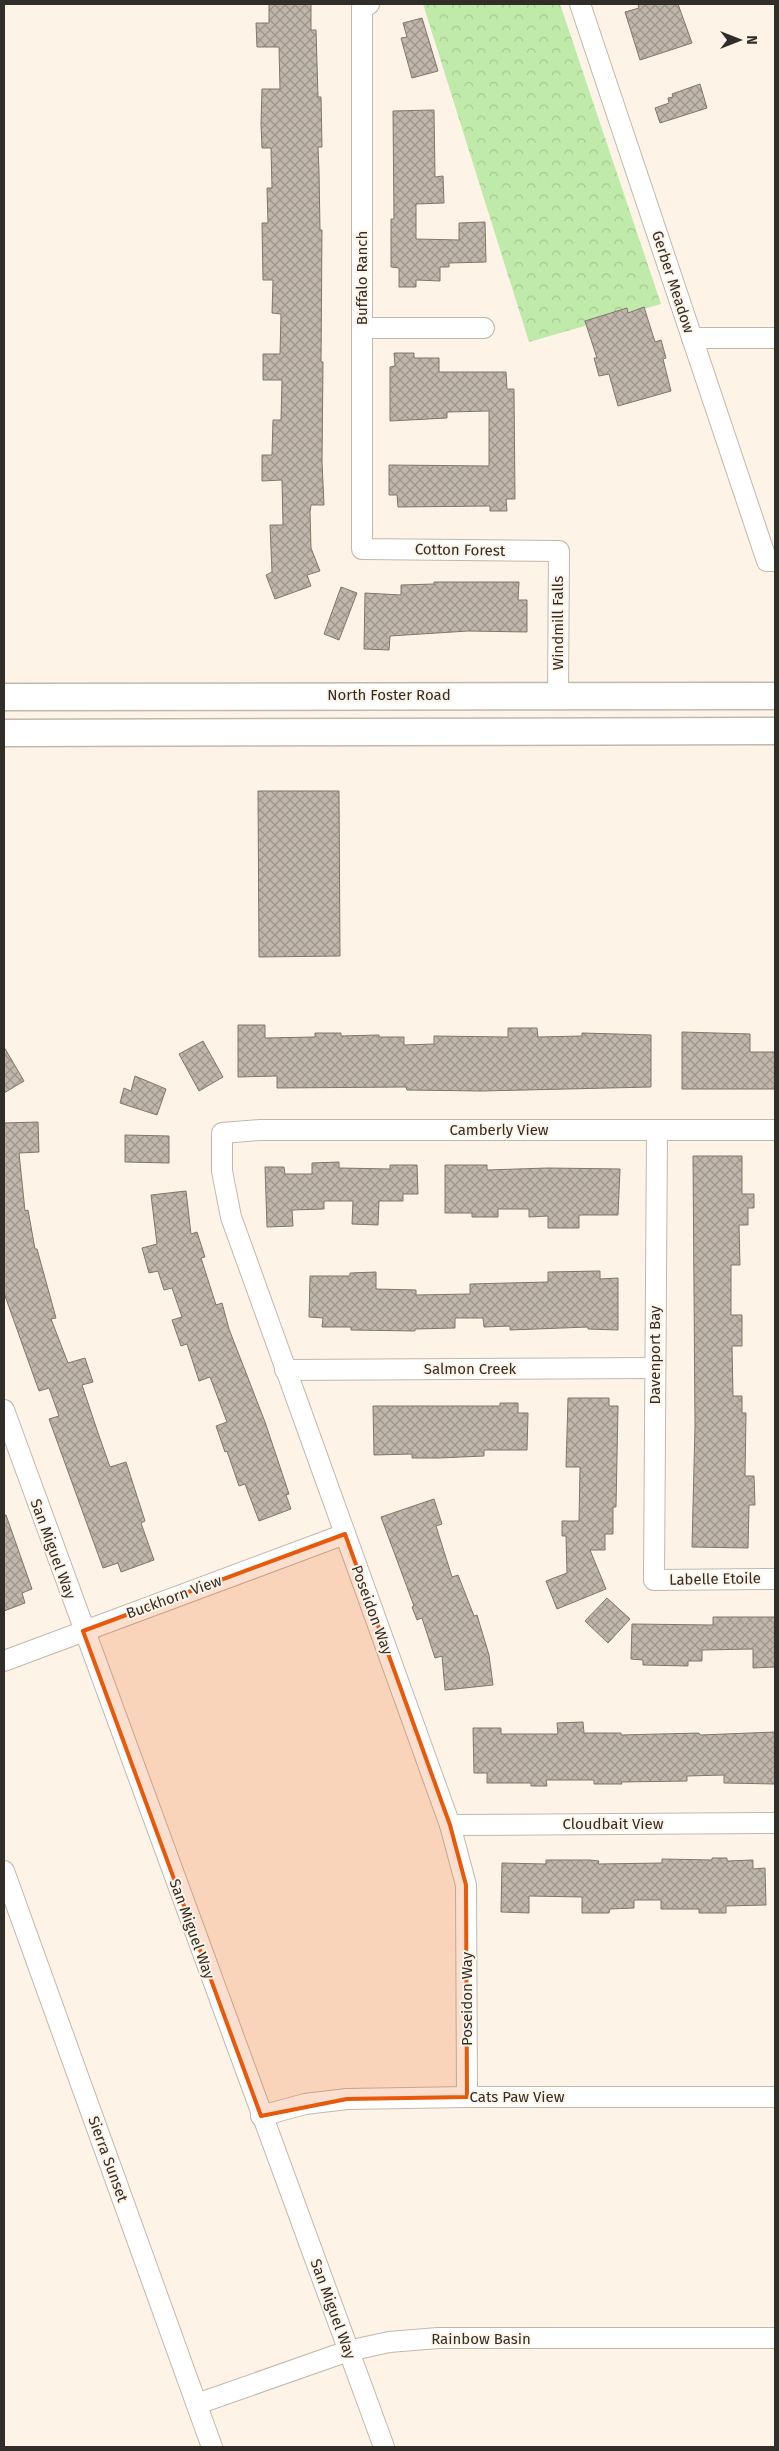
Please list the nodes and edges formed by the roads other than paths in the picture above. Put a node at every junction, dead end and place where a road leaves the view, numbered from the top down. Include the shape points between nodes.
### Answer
1 (580, 4) edge
2 (365, 6) edge
3 (362, 328) junction
4 (484, 328) dead end
5 (692, 338) junction
6 (775, 338) edge
7 (362, 549) joint
8 (559, 551) joint
9 (771, 561) edge
10 (558, 696) junction
11 (775, 696) edge
12 (4, 697) edge
13 (775, 732) edge
14 (4, 733) edge
15 (657, 1130) junction
16 (775, 1130) edge
17 (222, 1133) joint
18 (655, 1368) junction
19 (285, 1370) junction
20 (4, 1410) edge
21 (345, 1534) junction
22 (775, 1578) edge
23 (654, 1580) joint
24 (83, 1631) junction
25 (4, 1661) edge
26 (775, 1823) edge
27 (450, 1825) junction
28 (4, 1871) edge
29 (467, 2096) junction
30 (775, 2096) edge
31 (261, 2116) junction
32 (775, 2338) edge
33 (348, 2351) junction
34 (197, 2404) junction
35 (212, 2447) edge
36 (384, 2447) edge

1 - 5 street, Gerber Meadow
2 - 3 street, Buffalo Ranch
3 - 4 street
3 - 7 street, Buffalo Ranch
5 - 6 street
5 - 9 street, Gerber Meadow
7 - 8 street, Cotton Forest
8 - 10 street, Windmill Falls
10 - 11 main road, North Foster Road
10 - 12 main road, North Foster Road
13 - 14 main road
15 - 16 street, Camberly View
15 - 17 street, Camberly View via 260,1130
15 - 18 street, Davenport Bay
17 - 19 street, Poseidon Way via 222,1171 231,1217
18 - 19 street, Salmon Creek
18 - 23 street, Davenport Bay
19 - 21 street, Poseidon Way
20 - 24 street, San Miguel Way
21 - 24 street, Buckhorn View
21 - 27 street, Poseidon Way
22 - 23 street, Labelle Etoile
24 - 25 street, Buckhorn View
24 - 31 street, San Miguel Way
26 - 27 street, Cloudbait View
27 - 29 street, Poseidon Way via 466,1885
28 - 34 street, Sierra Sunset
29 - 30 street, Cats Paw View
29 - 31 street, Cats Paw View via 347,2099 305,2104
31 - 33 street, San Miguel Way
32 - 33 street, Rainbow Basin via 438,2338 389,2342
33 - 34 street, Rainbow Basin
33 - 36 street, San Miguel Way
34 - 35 street, Sierra Sunset

